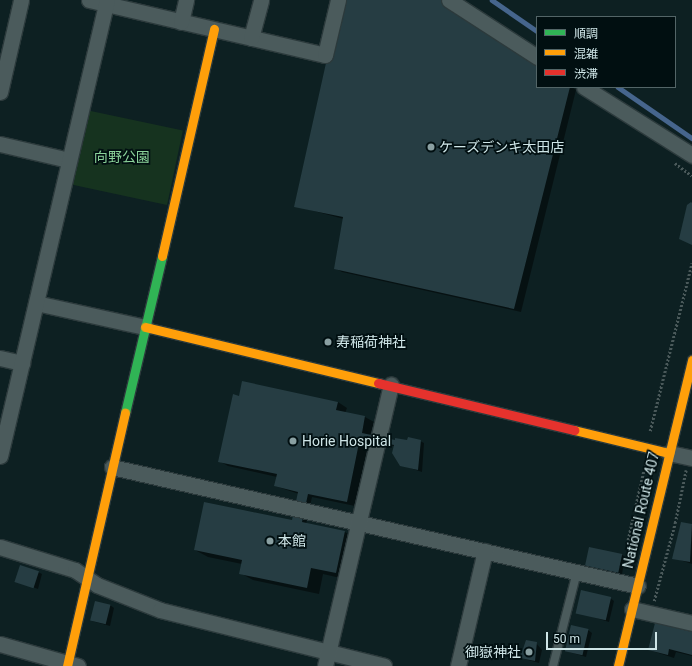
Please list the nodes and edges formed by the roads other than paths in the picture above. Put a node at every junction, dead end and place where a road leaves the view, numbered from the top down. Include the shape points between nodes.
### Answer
1 (21, 0) edge
2 (89, 0) edge
3 (186, 0) edge
4 (261, 0) edge
5 (338, 0) edge
6 (449, 0) edge
7 (106, 2) edge
8 (181, 22) junction
9 (214, 29) junction
10 (251, 38) junction
11 (536, 56) edge
12 (586, 88) edge
13 (0, 92) edge
14 (0, 144) edge
15 (692, 155) edge
16 (69, 160) junction
17 (36, 303) junction
18 (145, 326) junction
19 (0, 358) edge
20 (692, 360) edge
21 (22, 363) junction
22 (391, 385) junction
23 (688, 388) edge
24 (669, 452) junction
25 (0, 456) edge
26 (692, 458) edge
27 (112, 467) junction
28 (359, 522) junction
29 (0, 547) edge
30 (485, 551) junction
31 (577, 572) junction
32 (86, 578) junction
33 (638, 586) junction
34 (632, 609) junction
35 (692, 623) edge
36 (0, 644) edge
37 (326, 659) edge
38 (71, 665) edge
39 (384, 666) edge
40 (458, 666) edge
41 (553, 666) edge
42 (618, 666) edge

1 - 13 street
2 - 7 street
3 - 8 street
4 - 10 street
5 - 10 street via 325,56
6 - 11 street
7 - 8 street
7 - 16 street
8 - 9 street
9 - 10 street
9 - 18 main road
12 - 15 street
14 - 16 street
16 - 17 street
17 - 18 street
17 - 21 street
18 - 22 main road
18 - 27 main road
19 - 21 street
20 - 23 main road, National Route 407
21 - 25 street
22 - 24 main road
22 - 28 street
23 - 24 main road, National Route 407
24 - 26 street
24 - 33 main road, National Route 407
27 - 28 street
27 - 32 main road
28 - 30 street
28 - 37 street
29 - 32 street via 75,570
30 - 31 street
30 - 40 street
31 - 33 street
31 - 41 lane
32 - 37 street via 97,585 160,610
32 - 38 main road
33 - 34 main road, National Route 407
34 - 35 street
34 - 42 main road, National Route 407
36 - 38 street
37 - 39 street

